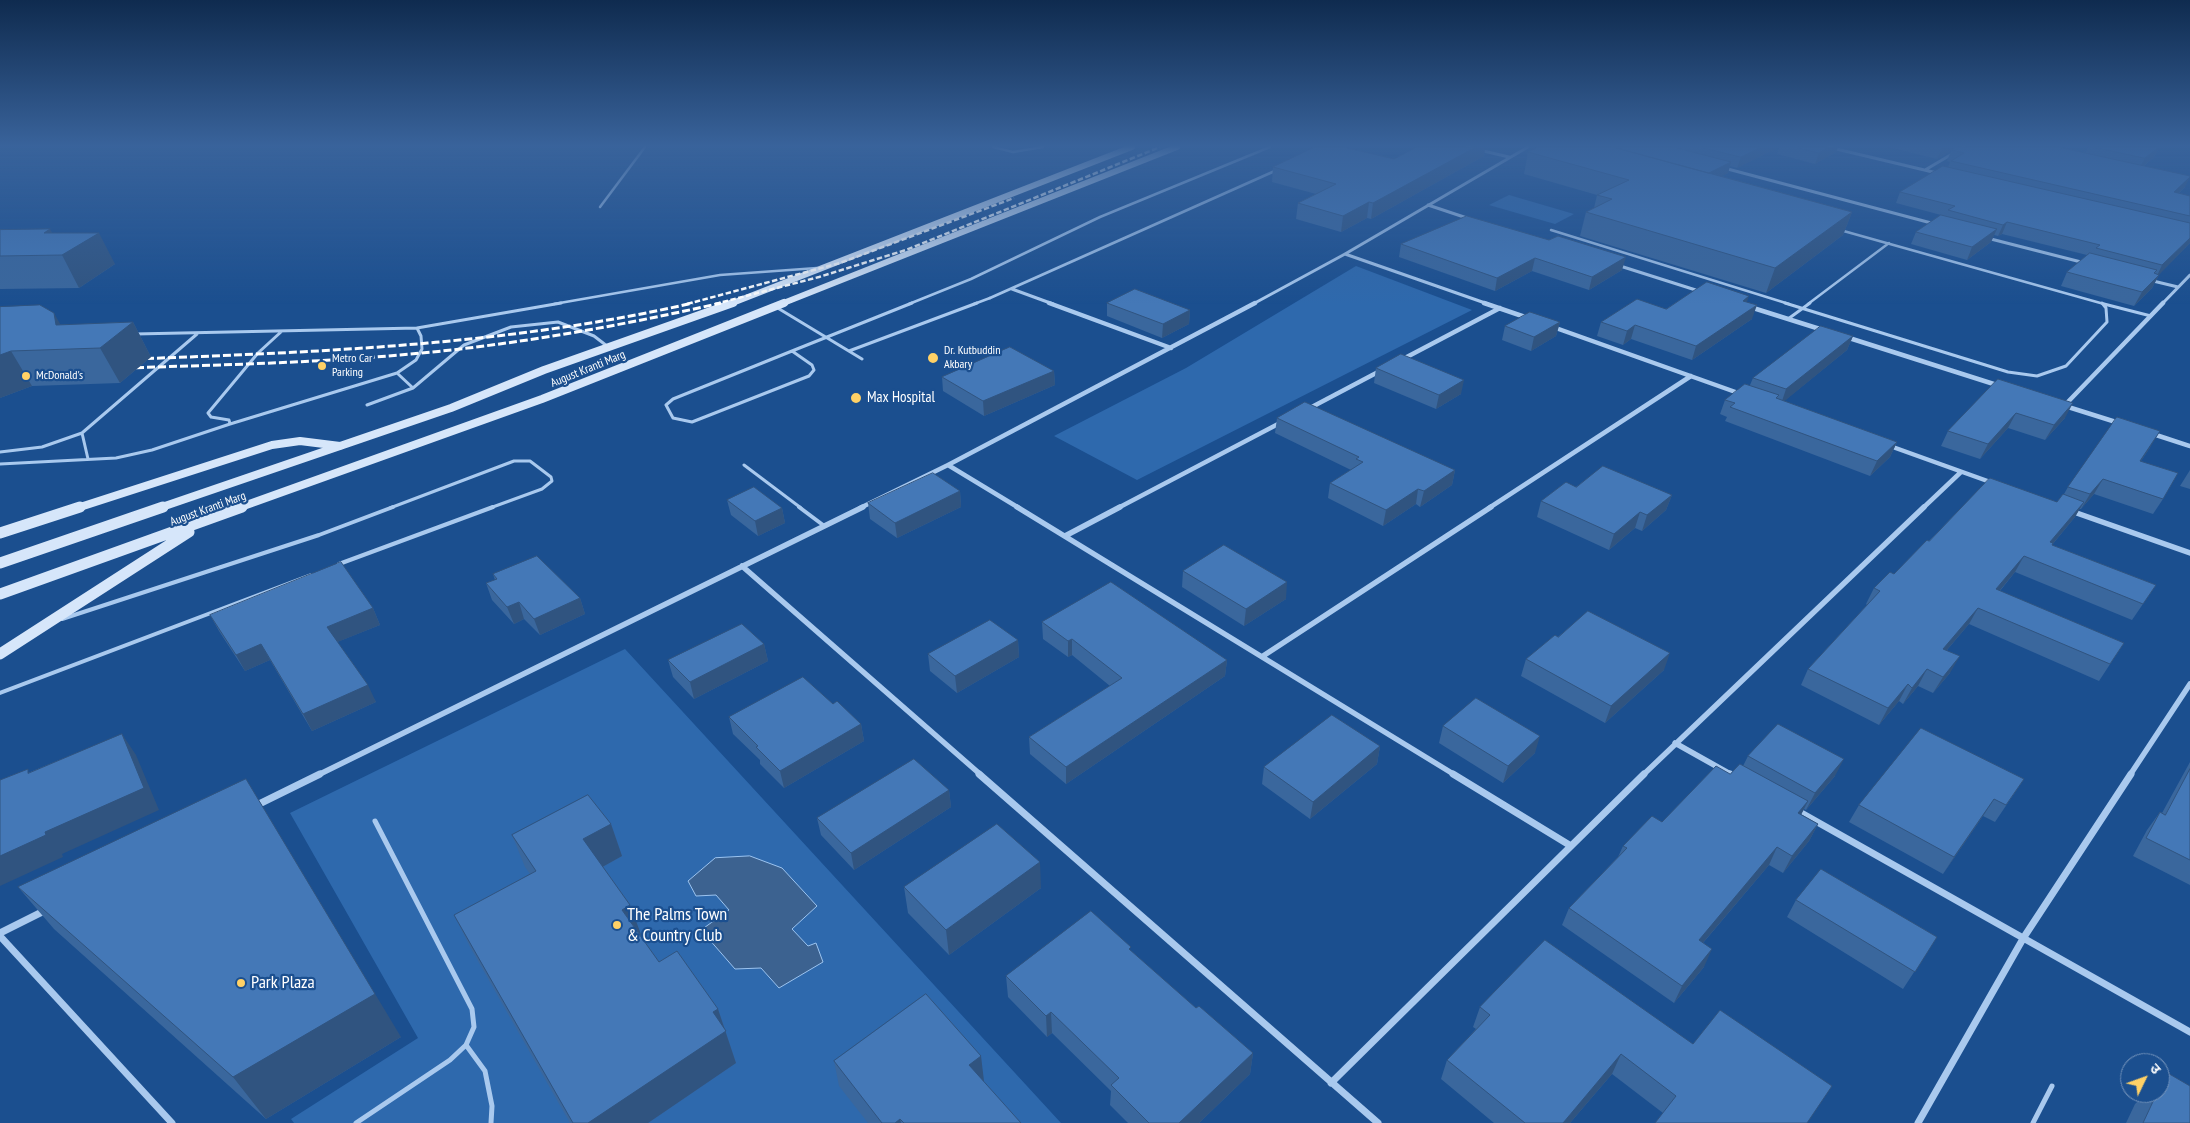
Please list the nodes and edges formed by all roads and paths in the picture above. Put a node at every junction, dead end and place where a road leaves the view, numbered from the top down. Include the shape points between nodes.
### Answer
1 (606, 199) edge
2 (998, 199) edge
3 (1045, 199) edge
4 (1143, 199) edge
5 (1210, 199) edge
6 (1438, 199) edge
7 (1842, 199) edge
8 (1428, 205) junction
9 (600, 207) dead end
10 (1479, 222) edge
11 (1939, 225) edge
12 (1831, 227) edge
13 (1551, 230) dead end
14 (1986, 237) edge
15 (1889, 243) junction
16 (1345, 254) junction
17 (1610, 263) edge
18 (2092, 265) edge
19 (822, 268) junction
20 (2190, 275) edge
21 (2140, 277) edge
22 (2178, 287) junction
23 (1012, 289) junction
24 (1704, 292) edge
25 (990, 298) joint
26 (2099, 302) junction
27 (1741, 304) edge
28 (775, 306) junction
29 (1500, 308) junction
30 (1800, 308) junction
31 (2150, 316) junction
32 (1788, 319) junction
33 (1536, 321) edge
34 (1546, 324) edge
35 (417, 328) junction
36 (282, 331) junction
37 (1826, 331) edge
38 (129, 334) dead end
39 (197, 334) junction
40 (827, 337) junction
41 (1845, 337) edge
42 (609, 347) junction
43 (1171, 348) junction
44 (792, 351) junction
45 (848, 351) junction
46 (862, 359) dead end
47 (1396, 363) edge
48 (1387, 368) edge
49 (398, 373) junction
50 (1691, 376) junction
51 (413, 388) junction
52 (2007, 388) edge
53 (1747, 396) edge
54 (2054, 403) edge
55 (367, 405) dead end
56 (2064, 406) junction
57 (1300, 413) edge
58 (1282, 422) edge
59 (230, 424) junction
60 (2127, 426) edge
61 (2145, 431) edge
62 (82, 434) junction
63 (1887, 445) edge
64 (342, 446) junction
65 (2190, 446) edge
66 (0, 452) edge
67 (88, 459) junction
68 (0, 464) edge
69 (744, 465) dead end
70 (948, 465) junction
71 (1961, 472) junction
72 (1998, 485) edge
73 (2062, 507) edge
74 (209, 520) junction
75 (823, 525) junction
76 (0, 532) edge
77 (1065, 536) junction
78 (2190, 553) edge
79 (0, 563) edge
80 (332, 566) edge
81 (742, 566) junction
82 (314, 574) edge
83 (0, 594) edge
84 (45, 625) junction
85 (0, 654) edge
86 (1263, 656) junction
87 (2190, 684) edge
88 (0, 693) edge
89 (1675, 743) junction
90 (1743, 781) edge
91 (1786, 804) edge
92 (249, 809) edge
93 (375, 821) dead end
94 (1571, 846) junction
95 (56, 905) edge
96 (0, 935) edge
97 (2024, 937) junction
98 (2190, 1032) edge
99 (466, 1045) junction
100 (1331, 1082) junction
101 (2052, 1086) dead end
102 (172, 1123) edge
103 (356, 1123) edge
104 (491, 1123) edge
105 (1378, 1123) edge
106 (1918, 1123) edge
107 (2033, 1123) edge

1 - 9 lane
2 - 19 main road, August Kranti Marg
3 - 28 main road, August Kranti Marg
4 - 40 lane via 971,279
5 - 23 street
6 - 8 street
7 - 11 street
8 - 10 street
8 - 16 street
12 - 15 lane
13 - 30 lane
14 - 18 street
15 - 26 lane
15 - 30 lane
16 - 29 street
16 - 43 street
17 - 24 street
19 - 35 lane via 720,275
19 - 42 main road, August Kranti Marg
20 - 22 street
21 - 22 street
22 - 31 street
23 - 25 street
23 - 43 street
25 - 45 lane
26 - 30 lane via 2106,308 2108,322 2066,366 2037,376 2008,372
26 - 31 lane
27 - 32 street
28 - 40 lane
28 - 74 main road, August Kranti Marg via 542,400
29 - 33 street
29 - 47 street
30 - 32 lane
31 - 56 street
32 - 37 street
34 - 50 street
35 - 36 lane
35 - 49 lane via 423,338 422,352 415,362
36 - 39 lane
36 - 59 lane via 258,353 208,413 211,417 229,420
38 - 39 lane
39 - 62 lane
40 - 44 lane
40 - 45 lane
41 - 52 street
42 - 51 lane via 594,336 558,322 510,327 464,345
42 - 64 main road, August Kranti Marg
43 - 70 street
44 - 44 lane via 673,399 666,406 673,418 692,422 809,376 814,370 812,365
45 - 46 lane
48 - 57 street
49 - 51 lane
49 - 59 lane
50 - 53 street
50 - 86 street
51 - 55 lane
54 - 56 street
56 - 60 street
58 - 77 street
59 - 67 lane via 143,452 116,458
61 - 65 street
62 - 66 lane via 49,447
62 - 67 lane
63 - 71 street
64 - 76 main road via 300,440 272,446
64 - 79 main road, August Kranti Marg
67 - 68 lane
69 - 75 lane
70 - 75 street
70 - 77 street
71 - 72 street
71 - 89 street
73 - 78 street
74 - 83 main road, August Kranti Marg
74 - 84 main road
75 - 81 street
77 - 86 street
80 - 84 lane via 542,489 552,481 551,477 530,461 514,461 319,535
81 - 92 street
81 - 100 street
82 - 88 lane
84 - 85 main road
86 - 94 street
87 - 97 street
89 - 90 street
89 - 94 street
91 - 97 street
93 - 99 lane via 472,1009 474,1027
94 - 100 street
95 - 96 street
96 - 102 street
97 - 98 street
97 - 106 street
99 - 103 lane via 450,1060
99 - 104 lane via 485,1071 492,1106
100 - 105 street
101 - 107 lane

